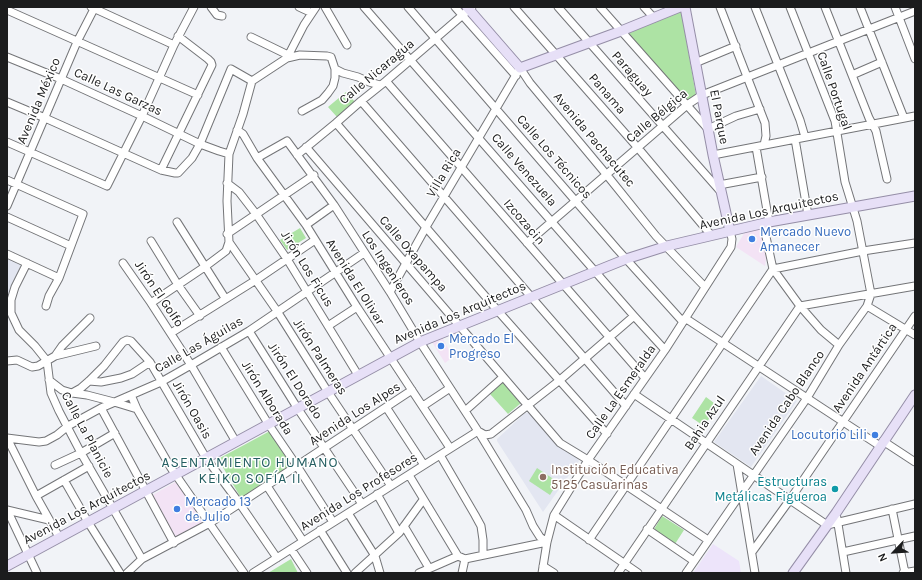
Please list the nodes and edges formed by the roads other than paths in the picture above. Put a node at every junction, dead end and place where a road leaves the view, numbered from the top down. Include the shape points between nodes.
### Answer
1 (94, 7) edge
2 (194, 7) edge
3 (211, 7) edge
4 (299, 7) edge
5 (325, 7) edge
6 (364, 7) edge
7 (408, 7) edge
8 (455, 7) edge
9 (514, 7) edge
10 (558, 7) edge
11 (600, 7) edge
12 (644, 7) edge
13 (651, 7) edge
14 (680, 7) edge
15 (684, 7) edge
16 (720, 7) edge
17 (755, 7) edge
18 (790, 7) edge
19 (825, 7) edge
20 (860, 7) edge
21 (895, 7) edge
22 (7, 10) edge
23 (314, 10) edge
24 (468, 10) edge
25 (915, 11) edge
26 (222, 16) dead end
27 (899, 17) junction
28 (654, 18) junction
29 (868, 29) junction
30 (621, 31) junction
31 (178, 36) junction
32 (251, 37) dead end
33 (436, 38) junction
34 (838, 41) junction
35 (77, 42) junction
36 (588, 43) junction
37 (174, 45) junction
38 (347, 45) dead end
39 (736, 46) junction
40 (808, 52) junction
41 (557, 55) junction
42 (288, 56) junction
43 (7, 57) edge
44 (915, 59) edge
45 (410, 60) junction
46 (882, 62) junction
47 (695, 63) junction
48 (778, 64) junction
49 (335, 69) junction
50 (518, 72) junction
51 (852, 75) junction
52 (748, 76) junction
53 (159, 78) junction
54 (61, 79) junction
55 (252, 80) junction
56 (383, 83) junction
57 (198, 95) junction
58 (702, 95) junction
59 (361, 101) junction
60 (7, 102) edge
61 (687, 105) junction
62 (496, 108) junction
63 (760, 109) junction
64 (302, 111) dead end
65 (142, 116) junction
66 (915, 117) edge
67 (45, 118) junction
68 (904, 118) junction
69 (336, 123) junction
70 (872, 124) junction
71 (662, 126) junction
72 (708, 129) junction
73 (238, 130) junction
74 (836, 131) junction
75 (178, 133) junction
76 (479, 137) junction
77 (805, 137) junction
78 (795, 139) junction
79 (7, 142) edge
80 (200, 144) junction
81 (760, 146) junction
82 (306, 147) junction
83 (638, 148) junction
84 (30, 153) junction
85 (123, 153) junction
86 (229, 154) junction
87 (297, 155) junction
88 (713, 155) junction
89 (257, 158) junction
90 (461, 168) junction
91 (161, 170) junction
92 (606, 174) junction
93 (314, 176) junction
94 (762, 177) junction
95 (7, 180) edge
96 (887, 180) dead end
97 (227, 183) junction
98 (17, 184) junction
99 (720, 188) junction
100 (285, 195) junction
101 (915, 196) edge
102 (444, 197) junction
103 (575, 200) junction
104 (334, 205) junction
105 (7, 206) edge
106 (853, 207) junction
107 (256, 214) junction
108 (808, 215) junction
109 (7, 217) edge
110 (552, 221) junction
111 (177, 222) dead end
112 (766, 222) junction
113 (306, 225) junction
114 (426, 227) junction
115 (730, 231) junction
116 (227, 234) junction
117 (711, 236) junction
118 (315, 240) junction
119 (151, 241) dead end
120 (228, 242) junction
121 (915, 242) edge
122 (527, 243) junction
123 (71, 246) junction
124 (667, 246) junction
125 (863, 251) junction
126 (364, 253) junction
127 (7, 254) edge
128 (287, 259) junction
129 (626, 259) junction
130 (28, 263) junction
131 (123, 263) dead end
132 (406, 264) junction
133 (206, 266) junction
134 (774, 269) junction
135 (595, 271) junction
136 (335, 272) junction
137 (59, 278) junction
138 (256, 280) junction
139 (563, 284) junction
140 (178, 285) junction
141 (915, 286) edge
142 (705, 287) junction
143 (307, 291) junction
144 (390, 292) junction
145 (871, 294) junction
146 (532, 296) junction
147 (225, 298) junction
148 (151, 303) junction
149 (46, 306) dead end
150 (800, 306) junction
151 (867, 306) junction
152 (356, 307) junction
153 (277, 311) junction
154 (498, 311) junction
155 (200, 316) junction
156 (634, 316) junction
157 (915, 316) edge
158 (90, 318) dead end
159 (684, 320) junction
160 (328, 326) junction
161 (459, 326) junction
162 (249, 330) junction
163 (906, 330) junction
164 (171, 333) junction
165 (915, 335) edge
166 (609, 337) junction
167 (420, 342) junction
168 (723, 343) junction
169 (839, 345) junction
170 (96, 346) dead end
171 (221, 347) junction
172 (665, 350) junction
173 (55, 356) junction
174 (389, 357) junction
175 (585, 359) junction
176 (7, 361) edge
177 (47, 361) junction
178 (150, 362) junction
179 (191, 365) junction
180 (758, 366) junction
181 (358, 375) junction
182 (503, 376) junction
183 (645, 378) junction
184 (49, 380) junction
185 (560, 380) junction
186 (89, 381) junction
187 (161, 382) junction
188 (450, 388) junction
189 (412, 390) junction
190 (328, 392) junction
191 (72, 393) junction
192 (634, 394) junction
193 (130, 395) junction
194 (915, 395) edge
195 (806, 398) junction
196 (114, 402) junction
197 (423, 406) junction
198 (528, 406) junction
199 (626, 406) junction
200 (386, 407) junction
201 (101, 408) junction
202 (137, 409) junction
203 (298, 409) junction
204 (465, 411) junction
205 (671, 420) junction
206 (842, 422) junction
207 (268, 425) junction
208 (68, 426) junction
209 (354, 429) junction
210 (478, 431) junction
211 (114, 433) junction
212 (607, 434) junction
213 (7, 439) edge
214 (236, 442) junction
215 (706, 443) junction
216 (882, 444) junction
217 (325, 448) junction
218 (450, 448) junction
219 (81, 453) junction
220 (440, 455) junction
221 (206, 458) junction
222 (588, 460) junction
223 (915, 462) edge
224 (737, 464) junction
225 (55, 465) dead end
226 (424, 465) junction
227 (89, 466) junction
228 (297, 466) junction
229 (176, 475) junction
230 (409, 475) junction
231 (753, 475) junction
232 (64, 480) junction
233 (267, 486) junction
234 (391, 486) junction
235 (626, 486) junction
236 (146, 491) junction
237 (741, 493) junction
238 (377, 494) junction
239 (36, 496) junction
240 (423, 500) junction
241 (789, 501) junction
242 (240, 504) junction
243 (362, 504) junction
244 (915, 504) edge
245 (113, 508) junction
246 (661, 509) junction
247 (892, 509) junction
248 (348, 513) junction
249 (10, 514) edge
250 (554, 515) junction
251 (837, 517) junction
252 (49, 520) junction
253 (88, 522) junction
254 (333, 522) junction
255 (210, 523) junction
256 (827, 525) junction
257 (404, 526) junction
258 (647, 529) junction
259 (320, 530) junction
260 (399, 533) junction
261 (915, 536) edge
262 (59, 537) junction
263 (898, 539) junction
264 (588, 540) junction
265 (708, 540) junction
266 (303, 541) junction
267 (547, 542) junction
268 (174, 543) junction
269 (291, 549) junction
270 (752, 552) junction
271 (843, 552) junction
272 (29, 554) junction
273 (483, 555) junction
274 (375, 556) junction
275 (462, 557) junction
276 (277, 558) junction
277 (142, 559) junction
278 (694, 561) junction
279 (625, 563) junction
280 (237, 564) junction
281 (7, 566) edge
282 (429, 568) junction
283 (542, 570) edge
284 (915, 571) edge
285 (37, 573) edge
286 (120, 573) edge
287 (127, 573) edge
288 (236, 573) edge
289 (244, 573) edge
290 (253, 573) edge
291 (307, 573) edge
292 (347, 573) edge
293 (355, 573) edge
294 (380, 573) edge
295 (419, 573) edge
296 (462, 573) edge
297 (554, 573) edge
298 (618, 573) edge
299 (638, 573) edge
300 (686, 573) edge
301 (755, 573) edge
302 (793, 573) edge
303 (846, 573) edge
304 (904, 573) edge

1 - 35 street, Avenida México
1 - 37 street
2 - 31 street
3 - 26 street via 217,15
4 - 23 street
5 - 38 street
6 - 45 street, Calle Venezuela
7 - 33 street, Calle Los Técnicos
8 - 24 street, Avenida Pachacutec
9 - 41 street, Panama
10 - 36 street, Paraguay
11 - 30 street
12 - 28 street
13 - 28 street
14 - 28 main road
15 - 47 main road, El Parque
16 - 39 street
17 - 48 street
18 - 40 street, Calle Portugal
19 - 34 street
20 - 29 street
21 - 27 street
22 - 35 street
23 - 42 street
24 - 33 street, Calle Nicaragua
24 - 50 main road, Avenida Pachacutec
25 - 27 street, Calle Bélgica
27 - 29 street, Calle Bélgica
27 - 44 street
28 - 30 main road
29 - 34 street, Calle Bélgica
29 - 46 street
30 - 36 main road
30 - 61 street
31 - 37 street
31 - 57 street via 211,62 211,69
32 - 42 street
33 - 45 street, Calle Nicaragua
33 - 62 street, Calle Los Técnicos
34 - 40 street, Calle Bélgica
34 - 51 street
35 - 53 street
35 - 54 street, Avenida México
36 - 41 main road
36 - 71 street, Paraguay
37 - 53 street
39 - 47 street
39 - 52 street
40 - 48 street, Calle Bélgica
40 - 74 street, Calle Portugal via 835,121
41 - 50 main road
41 - 83 street, Panama
42 - 49 street via 331,57
42 - 55 street
43 - 54 street, Calle Las Garzas
45 - 56 street, Calle Nicaragua
45 - 76 street, Calle Venezuela
46 - 51 street
46 - 68 street
47 - 58 main road, El Parque
48 - 52 street, Calle Bélgica
48 - 77 street
49 - 56 street
49 - 64 street via 333,86 328,93 322,100
50 - 62 street, Villa Rica
50 - 92 street, Avenida Pachacutec
51 - 70 street
52 - 58 street, Calle Bélgica
52 - 63 street
53 - 57 street
53 - 65 street
54 - 65 street, Calle Las Garzas
54 - 67 street, Avenida México
55 - 73 street
55 - 80 street via 231,70
56 - 59 street, Calle Nicaragua
56 - 90 street, Izcozacin
57 - 75 street
58 - 61 street, Calle Bélgica
58 - 72 main road, El Parque
59 - 69 street, Calle Nicaragua
59 - 102 street
60 - 67 street
61 - 71 street, Calle Bélgica
61 - 72 street
62 - 76 street, Villa Rica
62 - 103 street, Calle Los Técnicos
63 - 72 street via 736,116
63 - 81 street via 767,129
65 - 75 street, Calle Las Garzas
65 - 85 street
66 - 68 street
67 - 84 street, Avenida México
67 - 85 street
68 - 70 street
69 - 82 street, Calle Nicaragua
69 - 114 street
70 - 74 street
70 - 96 street via 876,131
71 - 83 street, Calle Bélgica
71 - 99 street, Paraguay
72 - 88 main road, El Parque
73 - 86 street
73 - 89 street, Avenida El Olivar
74 - 77 street
74 - 106 street, Calle Portugal via 845,182
75 - 80 street, Calle Las Garzas
75 - 91 street
76 - 90 street, Villa Rica
76 - 110 street, Calle Venezuela
77 - 78 street
78 - 81 street
78 - 108 street
79 - 84 street
80 - 86 street, Calle Las Garzas
80 - 91 street via 192,158 178,173
81 - 88 street
81 - 94 street
82 - 87 street, Calle Nicaragua
82 - 132 street, Calle Oxapampa
83 - 92 street, Calle Bélgica
83 - 117 street, Panama
84 - 85 street via 107,186
84 - 98 street, Avenida México
85 - 91 street
86 - 97 street
87 - 89 street, Los Ingenieros via 287,141
87 - 93 street, Los Ingenieros
88 - 99 main road, El Parque
89 - 100 street, Avenida El Olivar
90 - 102 street, Villa Rica
90 - 122 street, Izcozacin
92 - 103 street, Calle Bélgica
92 - 124 street, Avenida Pachacutec
93 - 100 street
93 - 104 street, Los Ingenieros
94 - 99 street
94 - 112 street
95 - 98 street
97 - 107 street, Jirón Los Ficus via 239,192
97 - 116 street
98 - 105 street, Avenida México
98 - 123 street via 83,214
99 - 115 main road, El Parque
100 - 107 street
100 - 113 street, Avenida El Olivar
101 - 106 main road, Avenida Los Arquitectos
102 - 114 street, Villa Rica
102 - 146 street
103 - 110 street, Calle Bélgica
103 - 129 street, Calle Los Técnicos
104 - 113 street
104 - 126 street, Los Ingenieros
106 - 108 main road, Avenida Los Arquitectos
106 - 125 street, Calle Portugal
107 - 116 street
107 - 128 street, Jirón Los Ficus
108 - 112 main road, Avenida Los Arquitectos
109 - 123 street
110 - 122 street, Calle Bélgica
110 - 135 street, Calle Venezuela
111 - 133 street
112 - 115 main road, Avenida Los Arquitectos
112 - 134 street
113 - 118 street, Avenida El Olivar
114 - 132 street, Villa Rica
114 - 154 street
115 - 117 main road, Avenida Los Arquitectos
115 - 142 street, Calle La Esmeralda via 731,246
116 - 120 street
117 - 124 main road, Avenida Los Arquitectos
118 - 128 street
118 - 136 street, Avenida El Olivar
119 - 140 street
120 - 133 street via 226,251
120 - 138 street, Jirón Palmeras
121 - 125 street
122 - 139 street, Izcozacin
123 - 137 street
124 - 129 main road, Avenida Los Arquitectos
124 - 142 street, Avenida Pachacutec
125 - 134 street
125 - 145 street, Calle Portugal
126 - 136 street, Calle Las Águilas
126 - 144 street, Los Ingenieros
127 - 130 street
128 - 138 street
128 - 143 street, Jirón Los Ficus
129 - 135 main road, Avenida Los Arquitectos
129 - 159 street, Calle Los Técnicos
130 - 137 street
130 - 177 street via 11,300 11,313 19,330
131 - 148 street, Jirón El Golfo
132 - 144 street, Villa Rica
132 - 161 street, Calle Oxapampa
133 - 140 street
133 - 147 street
134 - 150 street
134 - 168 street
135 - 139 main road, Avenida Los Arquitectos
135 - 156 street, Calle Venezuela
136 - 143 street, Calle Las Águilas
136 - 152 street, Avenida El Olivar
137 - 149 street
138 - 147 street
138 - 153 street, Jirón Palmeras
139 - 146 main road, Avenida Los Arquitectos
139 - 166 street, Izcozacin
140 - 148 street
140 - 155 street
141 - 145 street
142 - 159 street, Calle La Esmeralda
143 - 153 street, Calle Las Águilas
143 - 160 street, Jirón Los Ficus
144 - 167 street, Los Ingenieros
145 - 150 street
145 - 151 street, Avenida Cabo Blanco
146 - 154 main road, Avenida Los Arquitectos
146 - 175 street
147 - 155 street
148 - 164 street, Jirón El Golfo
150 - 169 street via 821,330
150 - 180 street, Bahia Azul
151 - 163 street
151 - 169 street, Avenida Cabo Blanco
152 - 160 street
152 - 174 street, Avenida El Olivar
153 - 162 street, Calle Las Águilas
153 - 190 street, Jirón Palmeras
154 - 161 main road, Avenida Los Arquitectos
154 - 185 street
155 - 164 street
156 - 166 street
156 - 172 street, Calle Venezuela
157 - 163 street, Avenida Antártica
158 - 173 street
159 - 168 street, Calle Los Técnicos
159 - 172 street, Calle La Esmeralda
160 - 181 street, Jirón Los Ficus
161 - 167 main road, Avenida Los Arquitectos
161 - 182 street, Calle Oxapampa
162 - 171 street, Calle Las Águilas
162 - 203 street, Jirón El Dorado
163 - 165 street
163 - 206 street, Avenida Antártica
164 - 179 street, Jirón El Golfo
166 - 175 street
166 - 183 street, Izcozacin
167 - 174 main road, Avenida Los Arquitectos
167 - 188 street, Los Ingenieros
168 - 180 street, Calle Los Técnicos
168 - 205 street
169 - 195 street, Avenida Cabo Blanco
170 - 173 street
171 - 179 street, Calle Las Águilas
171 - 207 street, Jirón Alborada
172 - 183 street, Calle La Esmeralda
173 - 177 street
174 - 181 main road, Avenida Los Arquitectos
174 - 189 street, Avenida El Olivar
175 - 185 street
175 - 199 street
176 - 177 street via 17,360 32,367
177 - 184 street, Calle La Planicie
178 - 186 street via 121,378 101,382
178 - 186 street, Jirón Oasis via 131,341 127,340
178 - 187 street, Jirón Oasis
179 - 187 street, Calle Las Águilas
179 - 214 street, Jirón El Golfo
180 - 195 street, Calle Los Técnicos
180 - 215 street, Bahia Azul
181 - 190 main road, Avenida Los Arquitectos
182 - 198 street, Calle Oxapampa
182 - 204 street
183 - 192 street, Calle La Esmeralda
184 - 191 street via 62,390
184 - 208 street, Calle La Planicie via 50,393
185 - 198 street
185 - 212 street
186 - 191 street
187 - 193 street, Calle Las Águilas
187 - 221 street, Jirón Oasis
188 - 197 street
188 - 204 street, Los Ingenieros
189 - 197 street, Avenida El Olivar
189 - 200 street, Avenida Los Alpes
190 - 203 main road, Avenida Los Arquitectos
190 - 209 street, Jirón Palmeras
191 - 196 street
192 - 199 street, Calle La Esmeralda
192 - 205 street
193 - 196 street, Calle Las Águilas
193 - 202 street
194 - 216 main road
195 - 206 street, Calle Los Técnicos
195 - 231 street, Avenida Cabo Blanco
196 - 201 street, Calle Las Águilas
196 - 202 street
197 - 218 street, Avenida El Olivar
198 - 210 street via 492,434 485,435
198 - 222 street, Calle Oxapampa via 560,443
199 - 212 street, Calle La Esmeralda
200 - 209 street, Avenida Los Alpes
200 - 226 street
201 - 208 street, Calle Las Águilas
201 - 211 street
202 - 229 street
203 - 207 main road, Avenida Los Arquitectos
203 - 217 street, Jirón El Dorado
204 - 210 street, Los Ingenieros
205 - 215 street
205 - 235 street
206 - 216 street, Calle Los Técnicos
206 - 241 street, Avenida Antártica
207 - 214 main road, Avenida Los Arquitectos
207 - 228 street, Jirón Alborada
208 - 213 street, Calle Las Águilas via 46,441
208 - 219 street, Calle La Planicie
209 - 217 street, Avenida Los Alpes
209 - 234 street, Jirón Palmeras
210 - 218 street, Avenida Los Profesores
210 - 267 street, Los Ingenieros via 533,526
211 - 219 street
211 - 236 street
212 - 222 street, Calle La Esmeralda
213 - 239 street
214 - 221 main road, Avenida Los Arquitectos
215 - 224 street
215 - 246 street, Bahia Azul
216 - 223 street, Calle Los Técnicos
216 - 251 main road
217 - 228 street, Avenida Los Alpes
217 - 243 street, Jirón El Dorado
218 - 220 street, Avenida Los Profesores
219 - 225 street
219 - 227 street, Calle La Planicie
220 - 226 street, Avenida Los Profesores
220 - 273 street via 481,526
221 - 229 main road, Avenida Los Arquitectos
221 - 242 street, Jirón Oasis
222 - 235 street, Calle Oxapampa
222 - 250 street, Calle La Esmeralda
224 - 231 street
224 - 237 street
226 - 230 street, Avenida Los Profesores
227 - 232 street
227 - 245 street, Calle La Planicie
228 - 233 street, Avenida Los Alpes
228 - 254 street, Jirón Alborada
229 - 236 main road, Avenida Los Arquitectos
229 - 255 street
230 - 234 street, Avenida Los Profesores
230 - 240 street
231 - 237 street, Avenida Cabo Blanco
231 - 241 street
232 - 239 street
232 - 253 street
233 - 242 street, Avenida Los Alpes
233 - 266 street
234 - 238 street, Avenida Los Profesores
235 - 246 street, Calle Oxapampa
235 - 264 street
236 - 245 main road, Avenida Los Arquitectos
236 - 268 street
237 - 265 street, Avenida Cabo Blanco
237 - 270 street
238 - 243 street, Avenida Los Profesores
238 - 260 street
239 - 252 street
240 - 257 street
240 - 275 street
241 - 256 street
241 - 270 street, Avenida Antártica
242 - 255 street, Avenida Los Alpes
242 - 276 street, Jirón Oasis
243 - 248 street, Avenida Los Profesores
244 - 247 street
245 - 253 main road, Avenida Los Arquitectos
245 - 277 street, Calle La Planicie
246 - 258 street, Bahia Azul
246 - 265 street, Calle Oxapampa
247 - 251 street
247 - 263 street
248 - 254 street, Avenida Los Profesores
248 - 274 street
249 - 252 street
249 - 272 street
250 - 264 street
250 - 267 street, Calle La Esmeralda
251 - 256 main road
251 - 271 street
252 - 262 street
253 - 262 main road, Avenida Los Arquitectos
253 - 286 street
254 - 259 street, Avenida Los Profesores
255 - 268 street, Avenida Los Alpes
255 - 280 street
256 - 302 main road
257 - 260 street
257 - 282 street
258 - 278 street
258 - 279 street, Bahia Azul
259 - 266 street, Avenida Los Profesores
259 - 292 street
260 - 274 street
261 - 263 street
262 - 272 main road, Avenida Los Arquitectos
263 - 271 street
263 - 304 street
264 - 279 street
265 - 278 street, Avenida Cabo Blanco
266 - 269 street, Avenida Los Profesores
267 - 273 street
267 - 283 street, Calle La Esmeralda
268 - 277 street, Avenida Los Alpes
269 - 276 street, Avenida Los Profesores
269 - 291 street
270 - 301 street
271 - 303 street
272 - 281 main road, Avenida Los Arquitectos
272 - 285 street
273 - 275 street
274 - 293 street
274 - 294 street
275 - 282 street
275 - 296 street
276 - 290 street, Avenida Los Profesores
277 - 287 street, Avenida Los Alpes
278 - 300 street, Avenida Cabo Blanco
279 - 298 street, Bahia Azul
279 - 299 street
280 - 288 street
280 - 289 street
282 - 295 street
283 - 297 street
284 - 304 street

